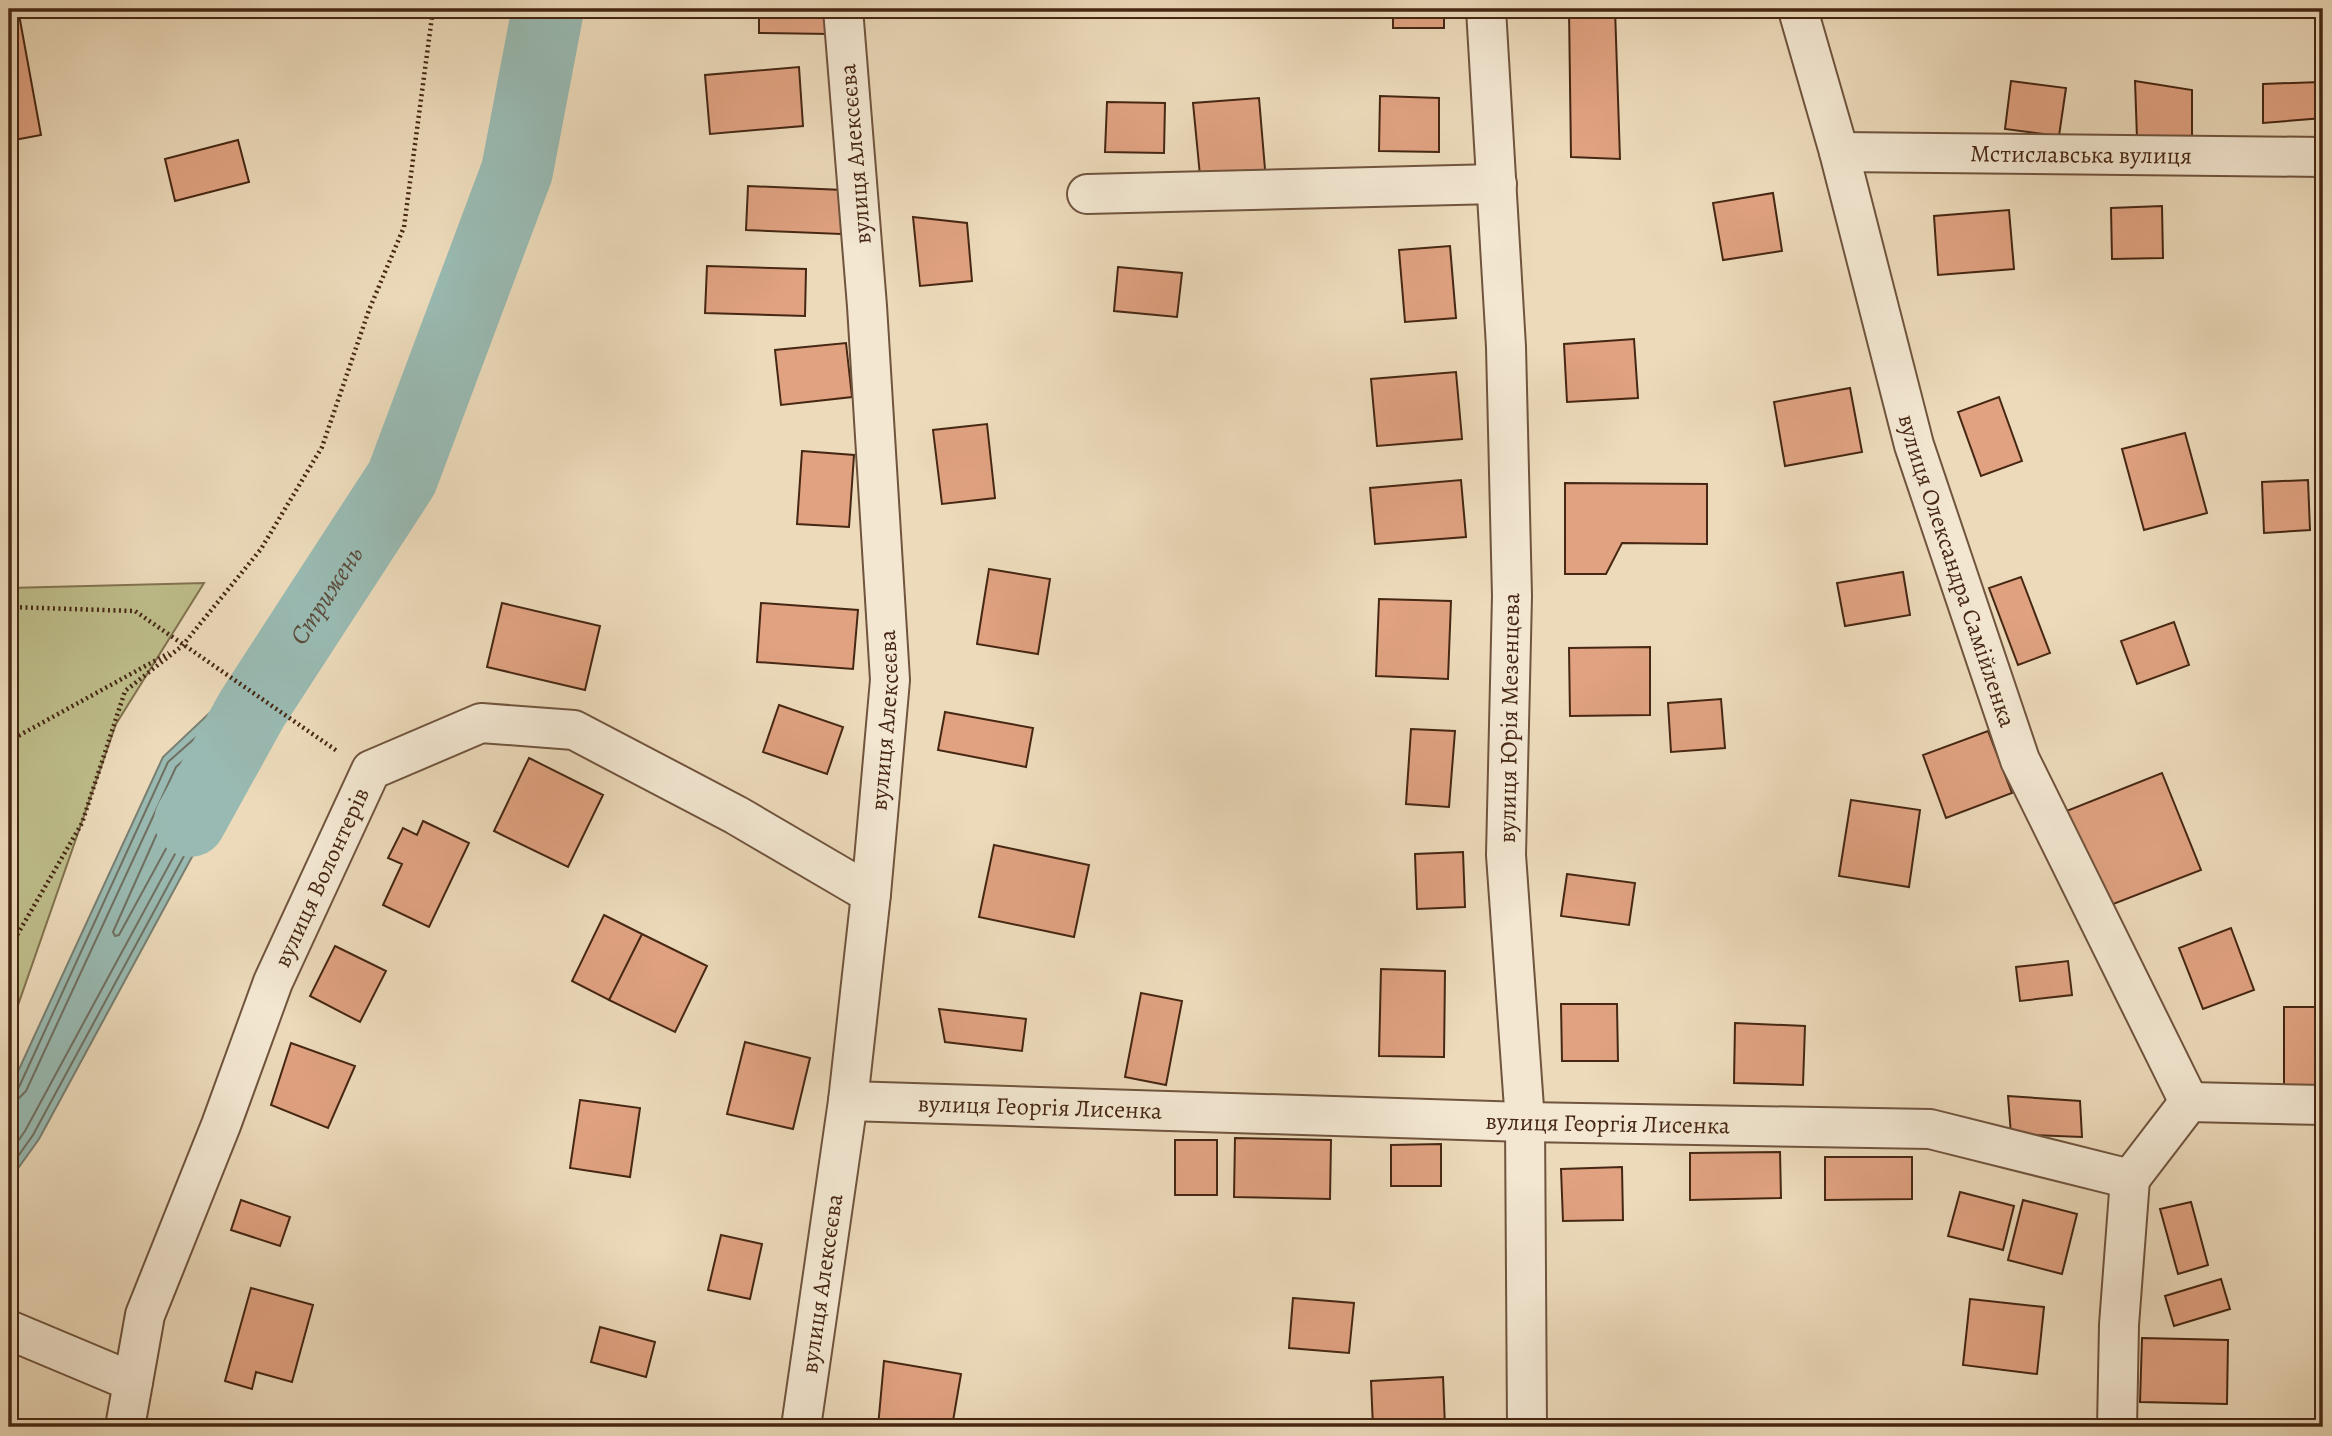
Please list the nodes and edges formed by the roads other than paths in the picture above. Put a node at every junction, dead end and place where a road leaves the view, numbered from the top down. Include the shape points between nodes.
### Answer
1 (843, 9) edge
2 (1486, 9) edge
3 (1798, 10) edge
4 (1839, 152) junction
5 (2323, 157) edge
6 (1497, 184) junction
7 (1087, 194) dead end
8 (871, 894) junction
9 (848, 1101) junction
10 (2189, 1102) junction
11 (2323, 1105) edge
12 (1524, 1122) junction
13 (2130, 1179) junction
14 (9, 1330) edge
15 (133, 1382) junction
16 (125, 1427) edge
17 (801, 1427) edge
18 (1527, 1427) edge
19 (2117, 1427) edge

1 - 8 street, вулиця Алексєєва via 890,680
2 - 6 street, вулиця Юрія Мезенцева
3 - 4 street, вулиця Олександра Самійленка
4 - 5 street, Мстиславська вулиця
4 - 10 street, вулиця Олександра Самійленка via 1914,445 2020,760
6 - 7 street
6 - 12 street, вулиця Юрія Мезенцева via 1511,582 1506,855
8 - 9 street, вулиця Алексєєва
8 - 15 street, вулиця Волонтерів via 736,815 574,730 481,723 371,770 273,982 145,1315
9 - 12 street, вулиця Георгія Лисенка
9 - 17 street, вулиця Алексєєва
10 - 11 street
10 - 13 street
12 - 13 street, вулиця Георгія Лисенка via 1930,1129
12 - 18 street, вулиця Юрія Мезенцева
13 - 19 street
14 - 15 street
15 - 16 street, вулиця Волонтерів

